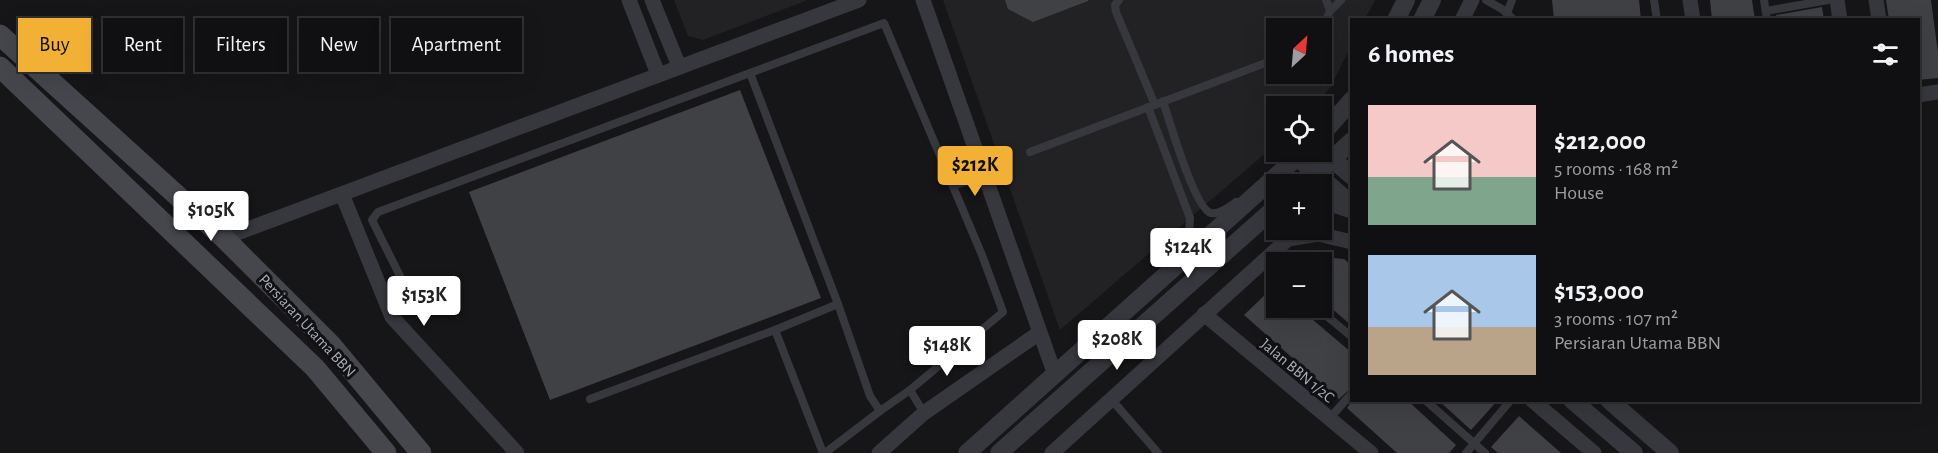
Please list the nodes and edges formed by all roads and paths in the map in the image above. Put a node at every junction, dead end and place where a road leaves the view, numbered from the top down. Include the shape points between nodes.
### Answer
1 (629, 0) edge
2 (652, 0) edge
3 (859, 0) edge
4 (923, 0) edge
5 (1119, 0) edge
6 (1326, 0) edge
7 (1333, 0) edge
8 (1341, 0) edge
9 (1406, 0) edge
10 (1432, 0) edge
11 (1472, 0) edge
12 (1486, 0) edge
13 (1511, 0) edge
14 (1654, 0) edge
15 (1690, 0) edge
16 (1764, 0) edge
17 (1828, 0) edge
18 (1837, 0) edge
19 (1876, 0) edge
20 (1330, 11) junction
21 (1507, 13) junction
22 (1766, 15) edge
23 (1327, 18) edge
24 (1397, 18) edge
25 (1423, 18) edge
26 (1464, 18) edge
27 (1512, 18) edge
28 (1657, 18) edge
29 (1693, 18) edge
30 (1840, 18) edge
31 (1879, 18) edge
32 (0, 35) edge
33 (1266, 63) edge
34 (680, 66) junction
35 (0, 67) edge
36 (750, 73) junction
37 (658, 74) junction
38 (1938, 92) edge
39 (1920, 94) edge
40 (1350, 102) edge
41 (1155, 104) junction
42 (1332, 123) edge
43 (1350, 142) edge
44 (1030, 152) dead end
45 (1332, 152) edge
46 (1332, 159) edge
47 (1291, 162) edge
48 (985, 174) junction
49 (1350, 174) edge
50 (953, 186) junction
51 (1263, 186) junction
52 (1332, 192) edge
53 (342, 194) junction
54 (1332, 203) edge
55 (1350, 204) edge
56 (1350, 209) edge
57 (1266, 217) edge
58 (224, 238) junction
59 (1350, 240) edge
60 (1263, 262) junction
61 (1266, 265) edge
62 (402, 278) dead end
63 (1159, 281) junction
64 (838, 304) junction
65 (1204, 314) junction
66 (1329, 318) edge
67 (775, 330) junction
68 (1039, 333) junction
69 (1350, 335) edge
70 (1117, 349) junction
71 (1055, 375) junction
72 (910, 390) junction
73 (1350, 395) edge
74 (590, 399) dead end
75 (1111, 399) junction
76 (1427, 402) edge
77 (1510, 402) edge
78 (1534, 402) edge
79 (1574, 402) edge
80 (1611, 402) edge
81 (880, 411) junction
82 (924, 413) junction
83 (1329, 419) junction
84 (1474, 444) junction
85 (386, 453) edge
86 (421, 453) edge
87 (517, 453) edge
88 (824, 453) edge
89 (879, 453) edge
90 (968, 453) edge
91 (999, 453) edge
92 (1052, 453) edge
93 (1158, 453) edge
94 (1370, 453) edge
95 (1466, 453) edge
96 (1485, 453) edge
97 (1594, 453) edge
98 (1634, 453) edge
99 (1670, 453) edge

1 - 37 street
2 - 34 street
3 - 34 street
4 - 48 street
5 - 41 lane via 1116,12
6 - 20 lane
7 - 20 lane
8 - 20 lane
9 - 24 street
10 - 25 street
11 - 26 street
12 - 21 lane
13 - 21 lane
14 - 28 lane
15 - 29 street
16 - 22 lane
17 - 22 lane
18 - 30 street
19 - 31 street
20 - 23 lane
21 - 27 lane
32 - 58 main road, Persiaran Utama BBN
33 - 41 lane
34 - 37 street
35 - 85 main road, Persiaran Utama BBN via 315,368
36 - 50 lane via 884,23
36 - 62 lane via 378,212 372,220
36 - 64 lane
37 - 53 street
38 - 39 street
40 - 42 street
41 - 44 lane
41 - 51 lane via 1204,209 1221,212
41 - 63 lane via 1190,218 1189,234
43 - 45 street
46 - 49 street
47 - 51 street
48 - 50 lane
48 - 68 street
50 - 72 lane via 1003,312
51 - 63 street
52 - 55 street
53 - 58 street
53 - 87 street via 392,316
54 - 56 street
57 - 70 street
58 - 86 main road, Persiaran Utama BBN via 331,345
59 - 60 street via 1318,234 1288,239
60 - 61 lane
60 - 65 street
63 - 71 street
64 - 67 lane
64 - 81 lane via 870,396
65 - 75 street
65 - 83 street, Jalan BBN 1/2C
66 - 69 lane
67 - 74 lane
67 - 88 lane
68 - 71 street
68 - 82 street
70 - 71 street via 1103,354 1071,377 1061,379
70 - 91 street
71 - 90 street
72 - 81 lane
72 - 82 lane
73 - 83 lane
75 - 92 street
75 - 93 lane
76 - 84 lane
77 - 84 lane
78 - 97 street
79 - 98 street
80 - 99 street
81 - 88 lane
82 - 89 street
83 - 94 street, Jalan BBN 1/2C
84 - 95 lane
84 - 96 lane

